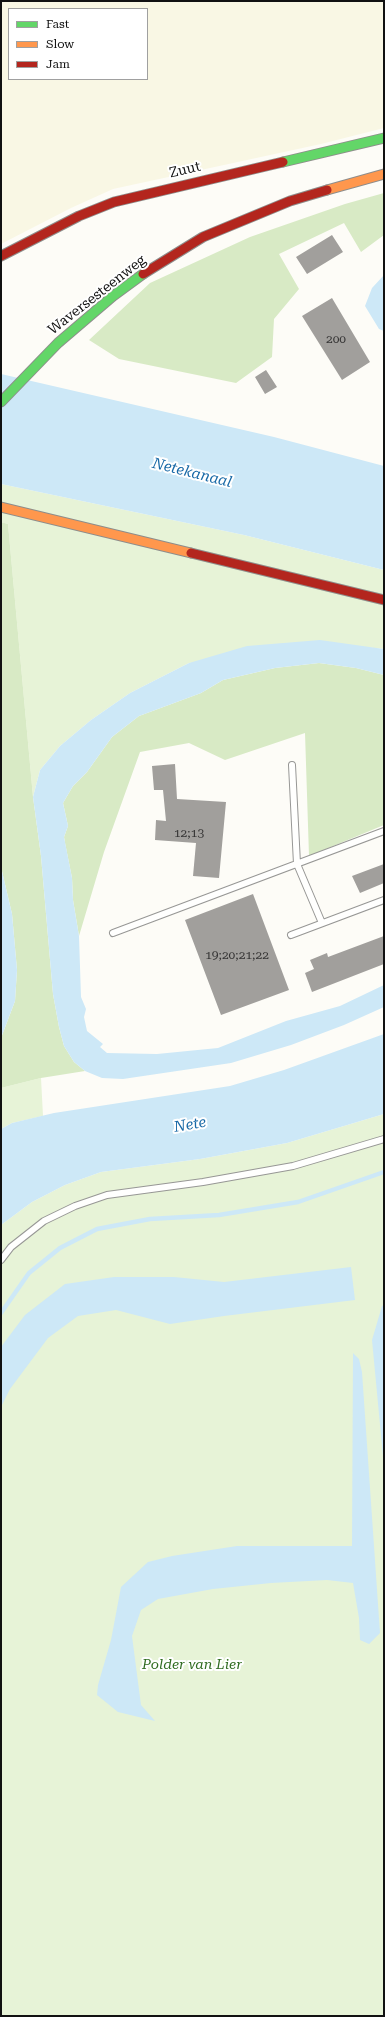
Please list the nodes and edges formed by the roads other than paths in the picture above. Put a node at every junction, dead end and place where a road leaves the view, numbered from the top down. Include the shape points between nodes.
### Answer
1 (384, 138) edge
2 (384, 174) edge
3 (1, 256) edge
4 (1, 402) edge
5 (1, 507) edge
6 (384, 600) edge
7 (292, 765) dead end
8 (384, 831) edge
9 (297, 864) junction
10 (384, 900) edge
11 (322, 923) junction
12 (113, 933) dead end
13 (291, 935) dead end
14 (384, 1139) edge
15 (1, 1260) edge

1 - 3 street, Zuut via 114,202 73,219
2 - 4 street, Waversesteenweg via 290,201 203,237 138,278 58,343
5 - 6 street
7 - 9 lane
8 - 9 lane
9 - 11 lane
9 - 12 lane
10 - 11 lane
11 - 13 lane
14 - 15 lane via 293,1166 107,1195 75,1206 44,1222 11,1247

